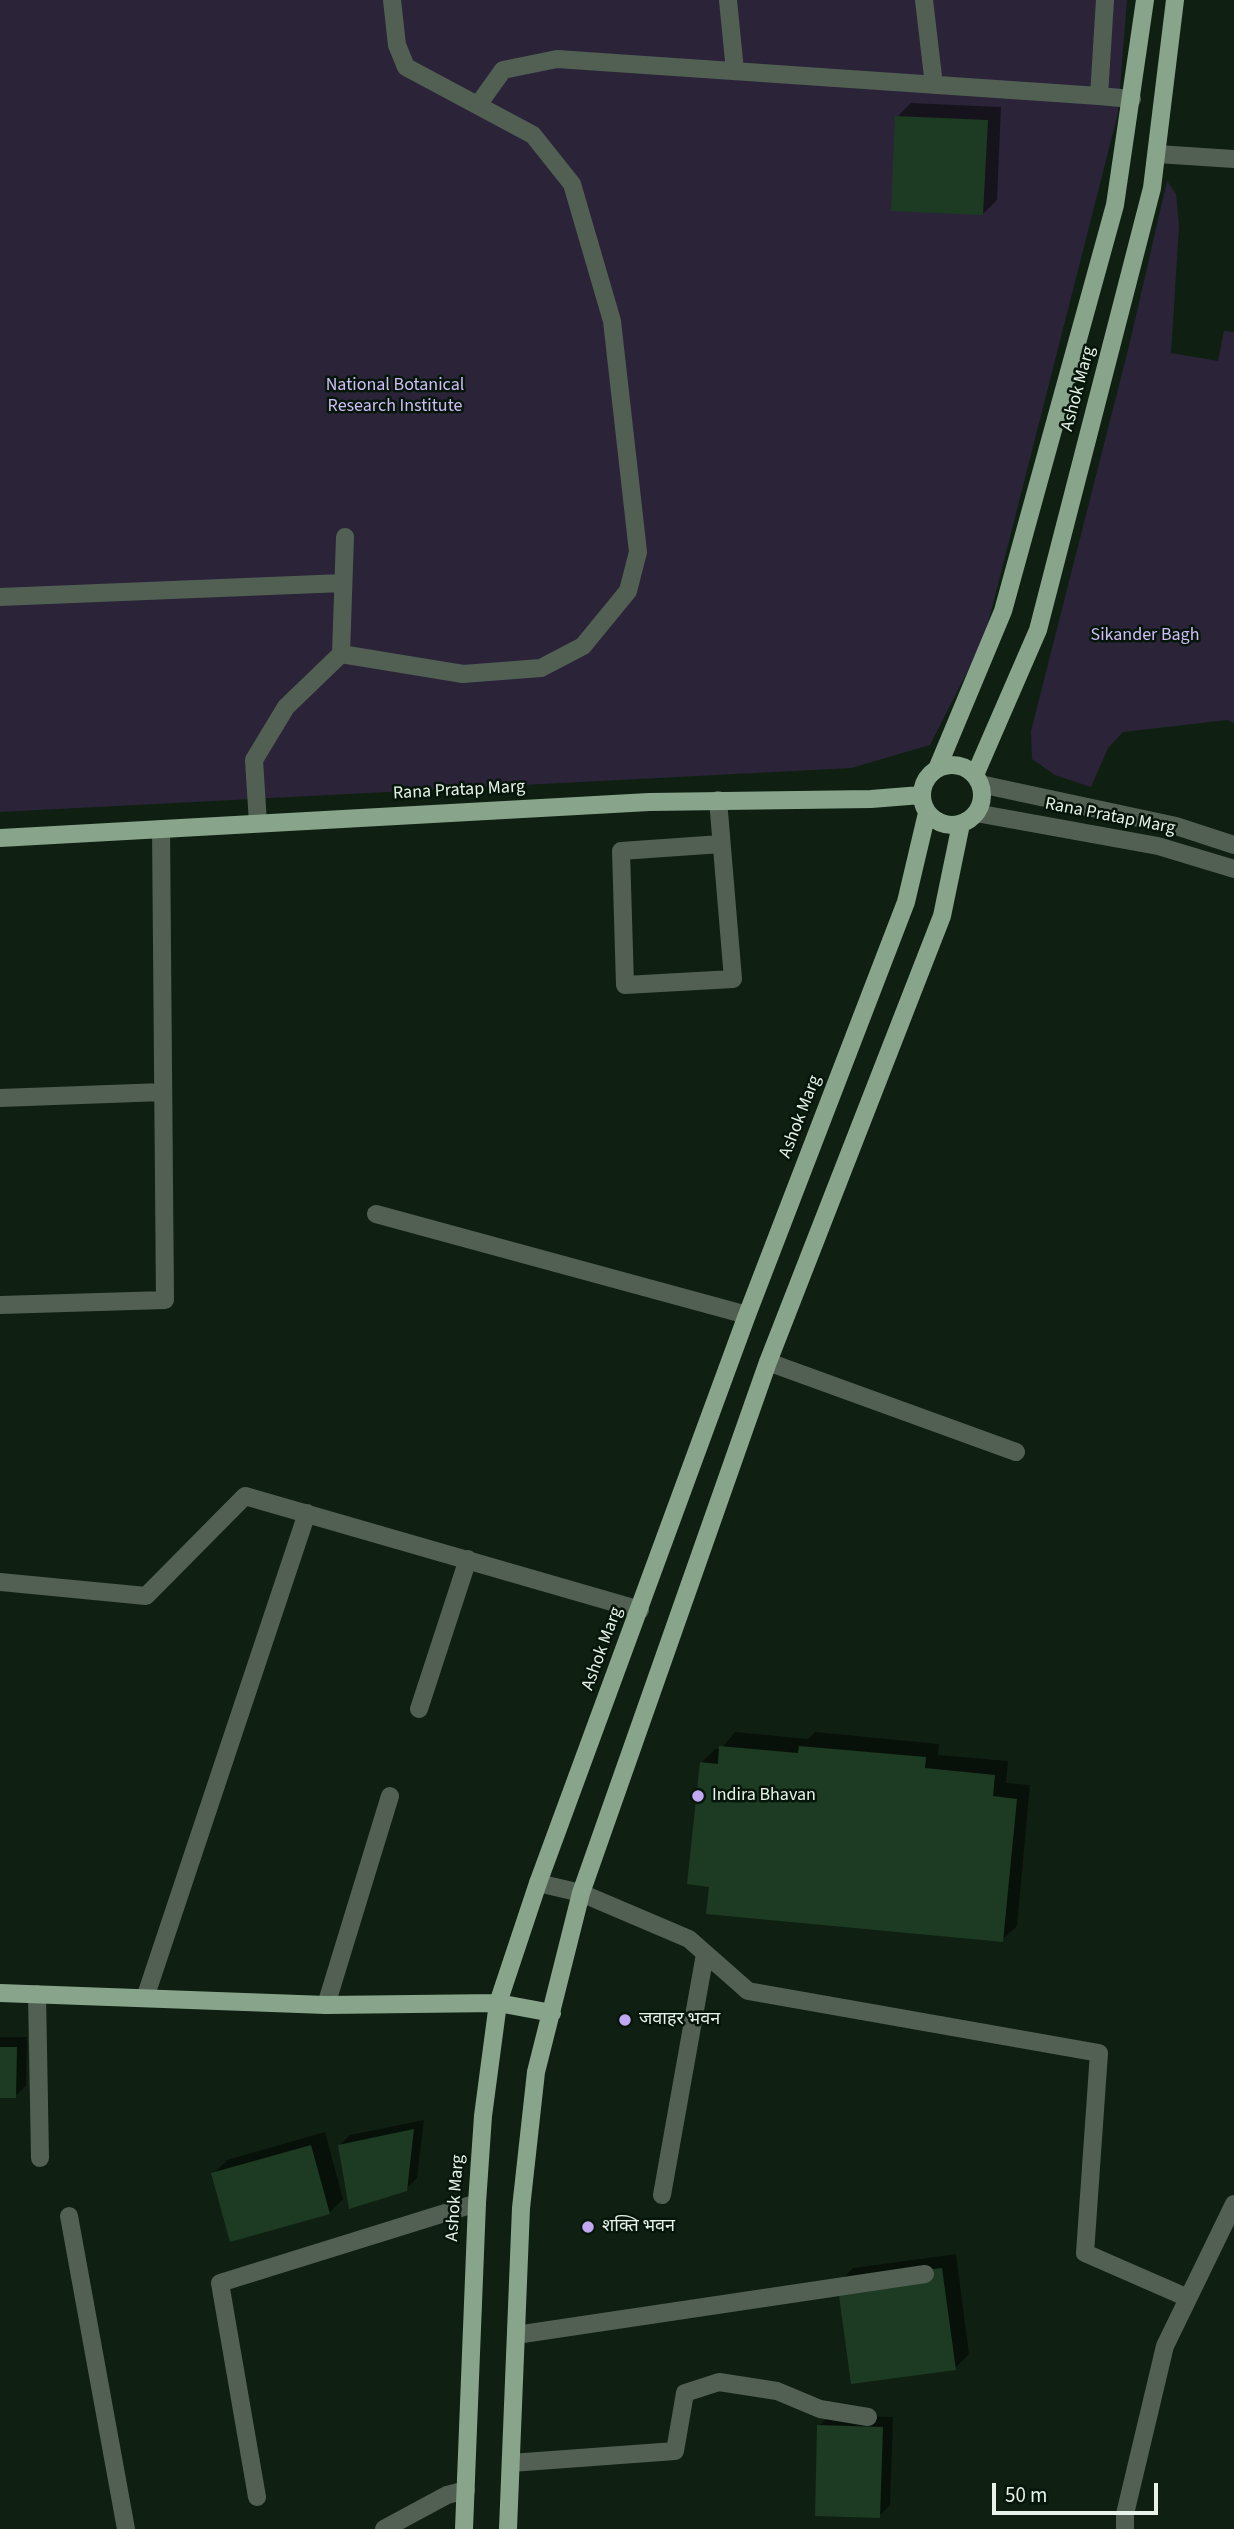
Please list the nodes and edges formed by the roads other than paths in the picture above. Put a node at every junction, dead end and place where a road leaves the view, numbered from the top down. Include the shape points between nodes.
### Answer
1 (392, 0) edge
2 (728, 0) edge
3 (924, 0) edge
4 (1105, 0) edge
5 (1145, 0) edge
6 (1175, 0) edge
7 (735, 71) junction
8 (934, 85) junction
9 (1099, 96) junction
10 (1132, 99) junction
11 (478, 105) junction
12 (1157, 154) junction
13 (1234, 159) edge
14 (345, 537) dead end
15 (344, 583) junction
16 (0, 597) edge
17 (341, 654) junction
18 (937, 769) junction
19 (978, 780) junction
20 (921, 795) junction
21 (718, 800) junction
22 (927, 813) junction
23 (976, 813) junction
24 (258, 823) junction
25 (961, 824) junction
26 (161, 829) junction
27 (0, 838) edge
28 (721, 844) junction
29 (1234, 845) edge
30 (1234, 869) edge
31 (163, 1092) junction
32 (0, 1098) edge
33 (376, 1214) dead end
34 (0, 1306) edge
35 (747, 1315) junction
36 (768, 1362) junction
37 (1016, 1452) dead end
38 (307, 1513) junction
39 (468, 1559) junction
40 (0, 1582) edge
41 (639, 1610) junction
42 (419, 1709) dead end
43 (390, 1796) dead end
44 (538, 1883) junction
45 (581, 1893) junction
46 (705, 1954) junction
47 (0, 1993) edge
48 (37, 1994) junction
49 (145, 1998) junction
50 (498, 2003) junction
51 (326, 2005) junction
52 (552, 2013) junction
53 (40, 2158) dead end
54 (662, 2195) dead end
55 (477, 2203) junction
56 (1234, 2204) edge
57 (69, 2216) dead end
58 (925, 2274) dead end
59 (1188, 2298) junction
60 (516, 2334) junction
61 (868, 2417) dead end
62 (511, 2463) junction
63 (466, 2490) junction
64 (257, 2497) dead end
65 (126, 2529) edge
66 (384, 2529) edge
67 (464, 2529) edge
68 (508, 2529) edge
69 (1125, 2529) edge

1 - 11 street via 397,45 406,67
2 - 7 street
3 - 8 street
4 - 9 street
5 - 10 main road, Ashok Marg
6 - 12 main road, Ashok Marg
7 - 8 street
7 - 11 street via 557,59 503,70
8 - 9 street
9 - 10 street
10 - 18 main road, Ashok Marg via 1115,205 1003,611
11 - 17 street via 533,135 572,184 612,321 638,552 628,591 583,646 541,668 463,674
12 - 13 street
12 - 19 main road, Ashok Marg via 1038,631
14 - 15 street
15 - 16 street
15 - 17 street
17 - 24 street via 286,707 254,760
18 - 19 main road via 957,765
18 - 20 main road via 928,776
19 - 23 main road via 982,794
19 - 29 street, Rana Pratap Marg via 1176,826
20 - 21 main road, Rana Pratap Marg
20 - 22 main road
21 - 24 main road, Rana Pratap Marg
21 - 28 street
22 - 25 main road via 942,824
22 - 35 main road, Ashok Marg via 906,902
23 - 25 main road
23 - 30 street, Rana Pratap Marg via 1158,846
24 - 26 main road, Rana Pratap Marg
25 - 36 main road via 942,916
26 - 27 main road, Rana Pratap Marg
26 - 31 street
28 - 28 street via 733,979 625,985 621,851
31 - 32 street
31 - 34 street via 164,1300
33 - 35 street
35 - 41 main road, Ashok Marg
36 - 37 street
36 - 45 main road
38 - 39 street
38 - 40 street via 245,1496 146,1596
38 - 49 street
39 - 41 street
39 - 42 street
41 - 44 main road, Ashok Marg
43 - 51 street
44 - 45 street
44 - 50 main road, Ashok Marg
45 - 46 street via 688,1939
45 - 52 main road
46 - 54 street
46 - 59 street via 748,1991 1099,2053 1085,2253
47 - 48 main road
48 - 49 main road
48 - 53 street
49 - 51 main road
50 - 51 main road
50 - 52 main road
50 - 55 main road, Ashok Marg
52 - 60 main road via 536,2072 521,2208
55 - 63 main road, Ashok Marg
55 - 64 street via 220,2283
56 - 59 street
57 - 65 street
58 - 60 street
59 - 69 street via 1165,2346
60 - 62 main road
61 - 62 street via 820,2409 778,2392 719,2382 685,2393 675,2451
62 - 68 main road
63 - 66 street via 447,2495
63 - 67 main road, Ashok Marg

